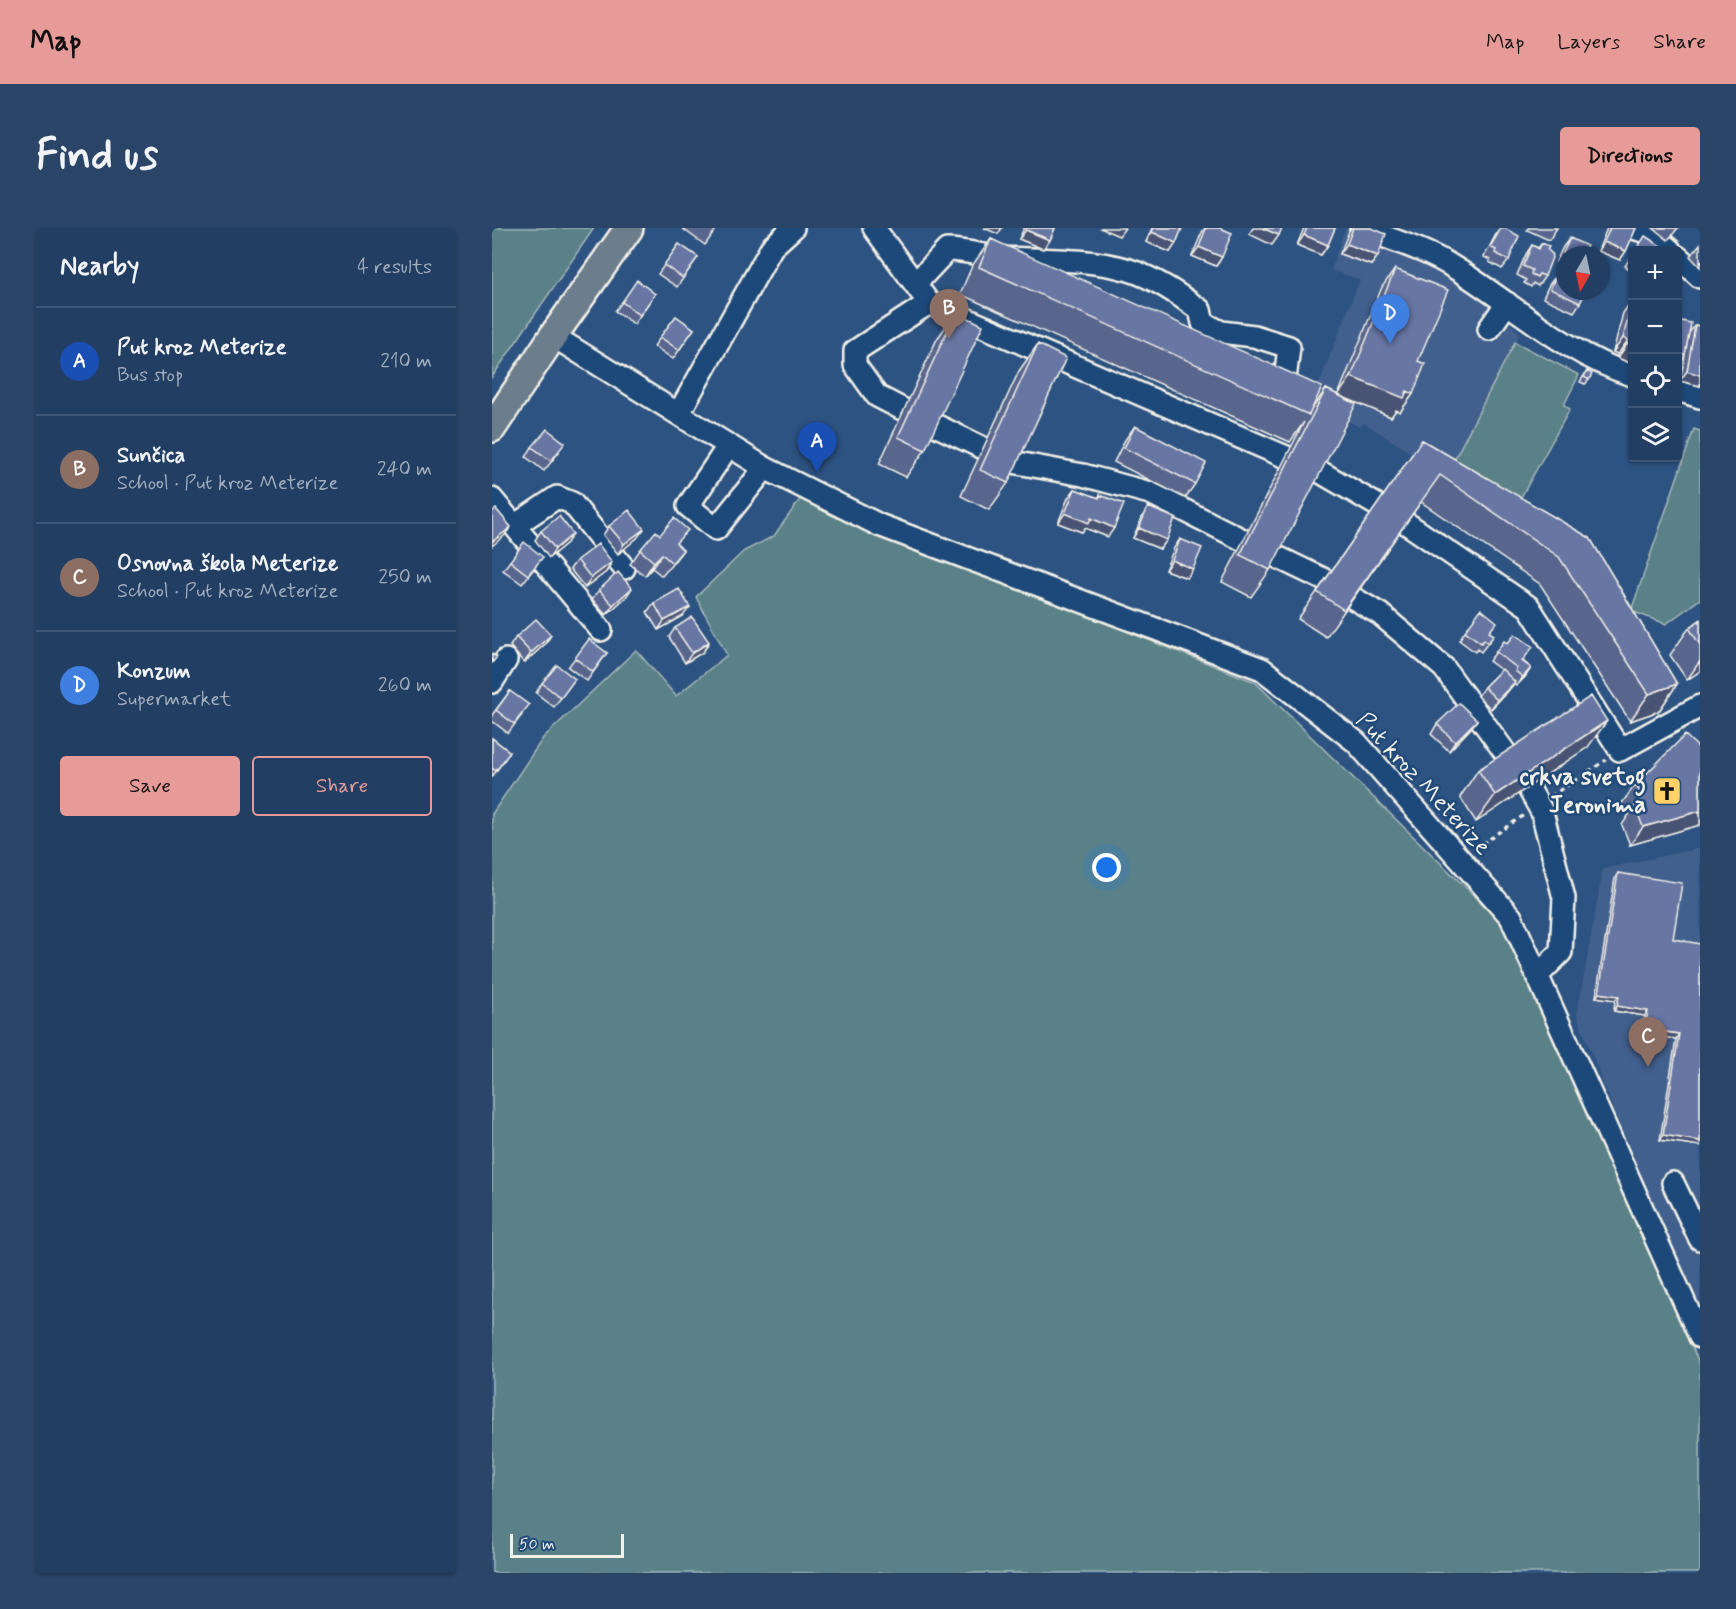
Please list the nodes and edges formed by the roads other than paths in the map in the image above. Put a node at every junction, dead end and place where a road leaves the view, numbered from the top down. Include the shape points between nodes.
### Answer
1 (629, 228) edge
2 (793, 228) edge
3 (874, 228) edge
4 (1361, 228) edge
5 (1633, 228) edge
6 (1665, 246) edge
7 (1682, 261) edge
8 (1700, 277) edge
9 (915, 284) junction
10 (929, 303) junction
11 (1507, 303) junction
12 (1489, 328) dead end
13 (553, 336) junction
14 (1628, 374) edge
15 (1682, 392) edge
16 (1283, 396) edge
17 (1700, 397) edge
18 (904, 410) dead end
19 (679, 413) junction
20 (931, 423) edge
21 (492, 428) edge
22 (729, 445) junction
23 (983, 448) dead end
24 (1286, 457) dead end
25 (1012, 462) edge
26 (765, 468) junction
27 (1317, 470) edge
28 (492, 499) edge
29 (1377, 505) edge
30 (1406, 523) edge
31 (514, 526) junction
32 (1243, 540) dead end
33 (1273, 555) edge
34 (624, 568) dead end
35 (1325, 580) edge
36 (1353, 598) edge
37 (601, 630) dead end
38 (506, 660) dead end
39 (492, 682) edge
40 (1700, 706) edge
41 (1512, 762) edge
42 (1528, 787) edge
43 (1538, 975) junction
44 (1672, 1183) dead end
45 (1700, 1239) edge
46 (1695, 1311) edge
47 (1700, 1337) edge

1 - 13 main road
2 - 19 street via 772,247
3 - 9 street
4 - 11 street via 1453,266
5 - 6 street via 1650,233
7 - 8 street
9 - 10 street
9 - 16 street via 947,250 1095,262 1130,270 1171,289 1200,310 1203,323 1221,332 1254,336 1289,347
10 - 18 street via 855,351 855,366 877,396
10 - 24 street
11 - 12 street
11 - 14 street via 1557,337
13 - 19 street, Put kroz Meterize
13 - 21 main road
15 - 17 street
19 - 22 street, Put kroz Meterize
20 - 23 street
22 - 26 street, Put kroz Meterize
22 - 26 street via 688,506 716,529
25 - 32 street via 1150,493
26 - 43 street, Put kroz Meterize via 879,525 1262,669 1356,742 1511,917
27 - 29 street
28 - 31 street
30 - 40 street via 1529,607 1620,750
31 - 34 street via 557,497 572,503
31 - 37 street
33 - 35 street
36 - 41 street via 1380,614 1444,668
38 - 39 street
42 - 43 street via 1542,812 1564,898 1561,952
43 - 46 street, Put kroz Meterize
44 - 45 street
46 - 47 street, Put kroz Meterize

